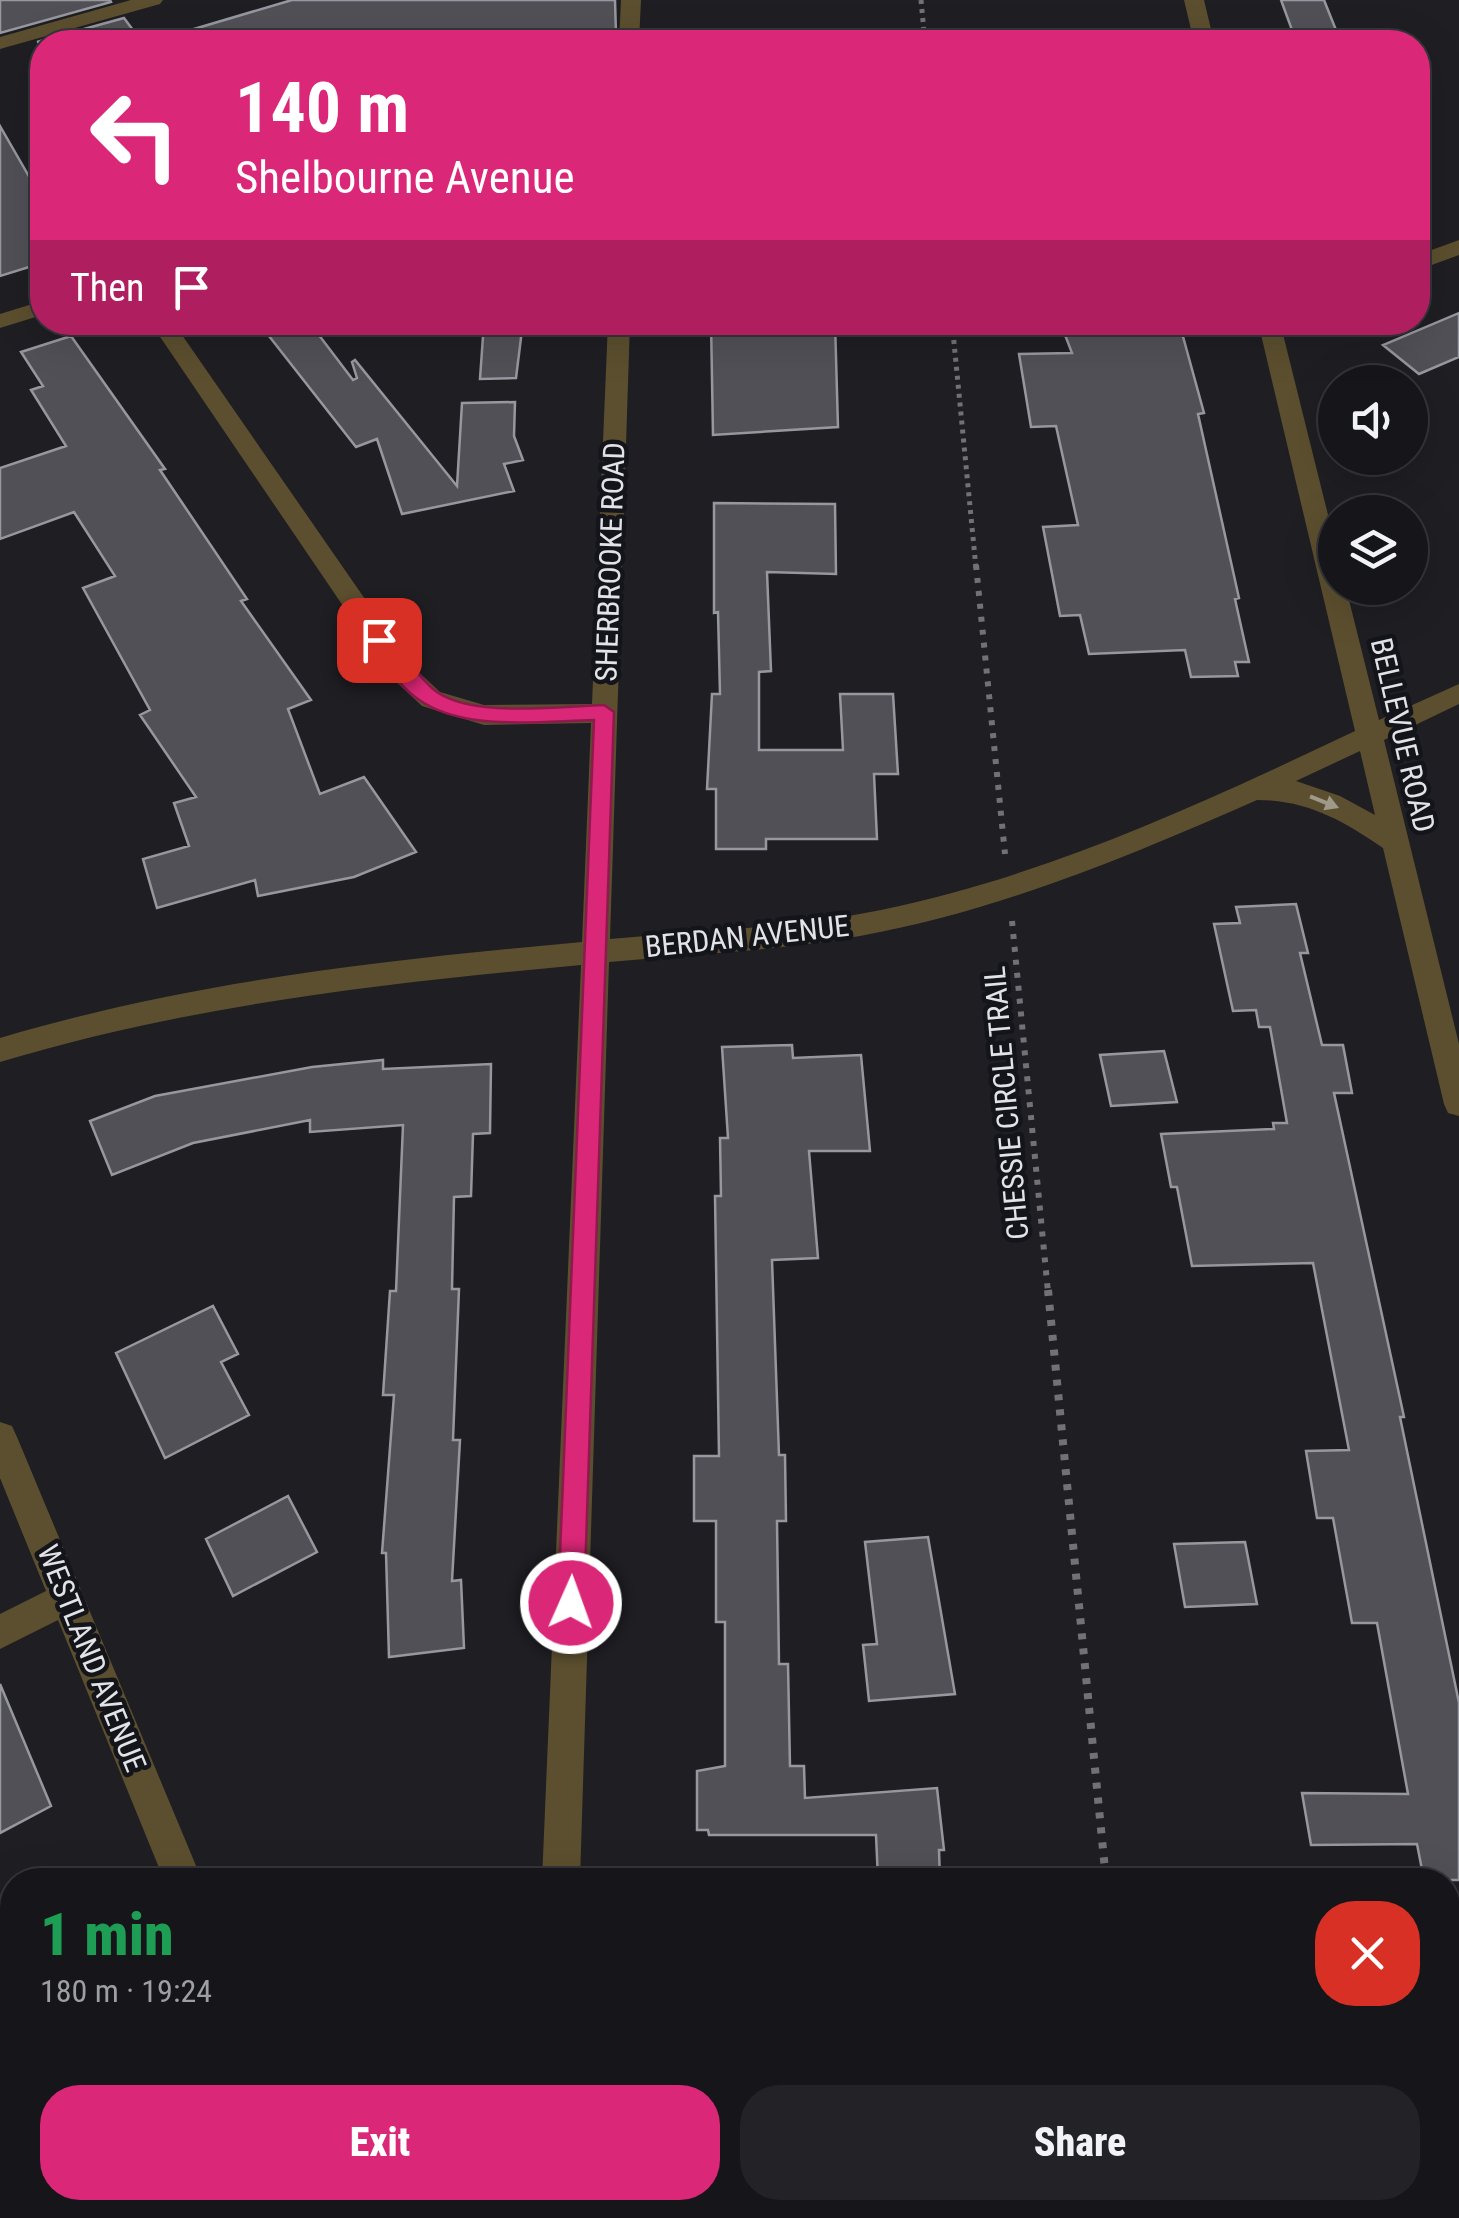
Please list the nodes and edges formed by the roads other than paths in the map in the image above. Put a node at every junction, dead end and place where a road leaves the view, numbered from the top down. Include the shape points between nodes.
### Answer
1 (153, 0) edge
2 (631, 0) edge
3 (1194, 0) edge
4 (46, 30) edge
5 (630, 30) edge
6 (1201, 30) edge
7 (30, 35) edge
8 (0, 43) edge
9 (1459, 247) edge
10 (1430, 258) edge
11 (30, 312) edge
12 (0, 321) edge
13 (169, 335) edge
14 (618, 335) edge
15 (1272, 335) edge
16 (1459, 693) edge
17 (604, 712) junction
18 (1371, 734) junction
19 (1246, 792) junction
20 (1395, 842) junction
21 (594, 952) junction
22 (0, 1050) edge
23 (1459, 1104) edge
24 (0, 1437) edge
25 (67, 1598) junction
26 (0, 1632) edge
27 (178, 1868) edge
28 (560, 1868) edge

1 - 4 street
2 - 5 street
3 - 6 street
7 - 8 street
9 - 10 street
11 - 12 street
13 - 17 street via 401,671 431,699 484,715
14 - 17 street, SHERBROOKE ROAD
15 - 18 street, BELLEVUE ROAD
16 - 18 street, BERDAN AVENUE
17 - 21 street, SHERBROOKE ROAD
18 - 19 street, BERDAN AVENUE
18 - 20 street, BELLEVUE ROAD
19 -> 20 street via 1278,787 1304,794
19 - 21 street, BERDAN AVENUE via 1115,851 887,920
20 - 23 street, BELLEVUE ROAD
21 - 22 street, BERDAN AVENUE via 328,980 164,1006
21 - 28 street, SHERBROOKE ROAD
24 - 25 street, WESTLAND AVENUE
25 - 26 street
25 - 27 street, WESTLAND AVENUE

